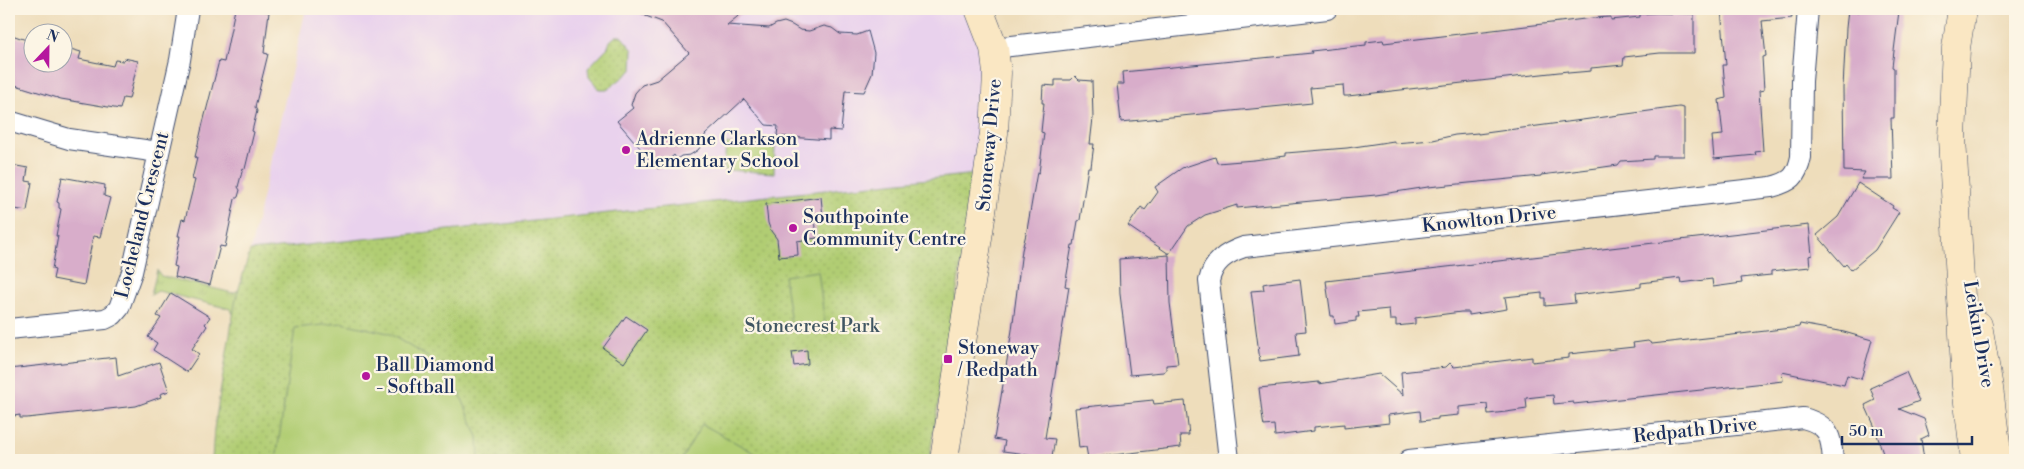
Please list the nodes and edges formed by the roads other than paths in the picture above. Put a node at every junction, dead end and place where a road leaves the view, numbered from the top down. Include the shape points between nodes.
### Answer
1 (188, 9) edge
2 (979, 9) edge
3 (1327, 9) edge
4 (1808, 9) edge
5 (1962, 9) edge
6 (1220, 14) edge
7 (994, 48) junction
8 (9, 121) edge
9 (158, 152) junction
10 (1957, 208) junction
11 (9, 329) edge
12 (944, 460) edge
13 (1229, 460) edge
14 (1409, 460) edge
15 (1833, 460) edge
16 (1975, 460) edge
17 (1998, 460) edge

1 - 9 street, Locheland Crescent via 180,60
2 - 7 street, Stoneway Drive
3 - 6 street
4 - 13 street, Knowlton Drive via 1802,81 1801,157 1799,167 1789,182 1771,187 1244,247 1223,256 1211,270 1209,281
5 - 10 street, Leikin Drive via 1952,110
6 - 7 street
7 - 12 street, Stoneway Drive via 997,73 994,133
8 - 9 street via 69,139
9 - 11 street, Locheland Crescent via 132,272 119,308 105,319
10 - 16 street, Leikin Drive via 1966,386
10 - 17 street, Leikin Drive via 1989,388
14 - 15 street, Redpath Drive via 1803,418 1818,422 1828,431

